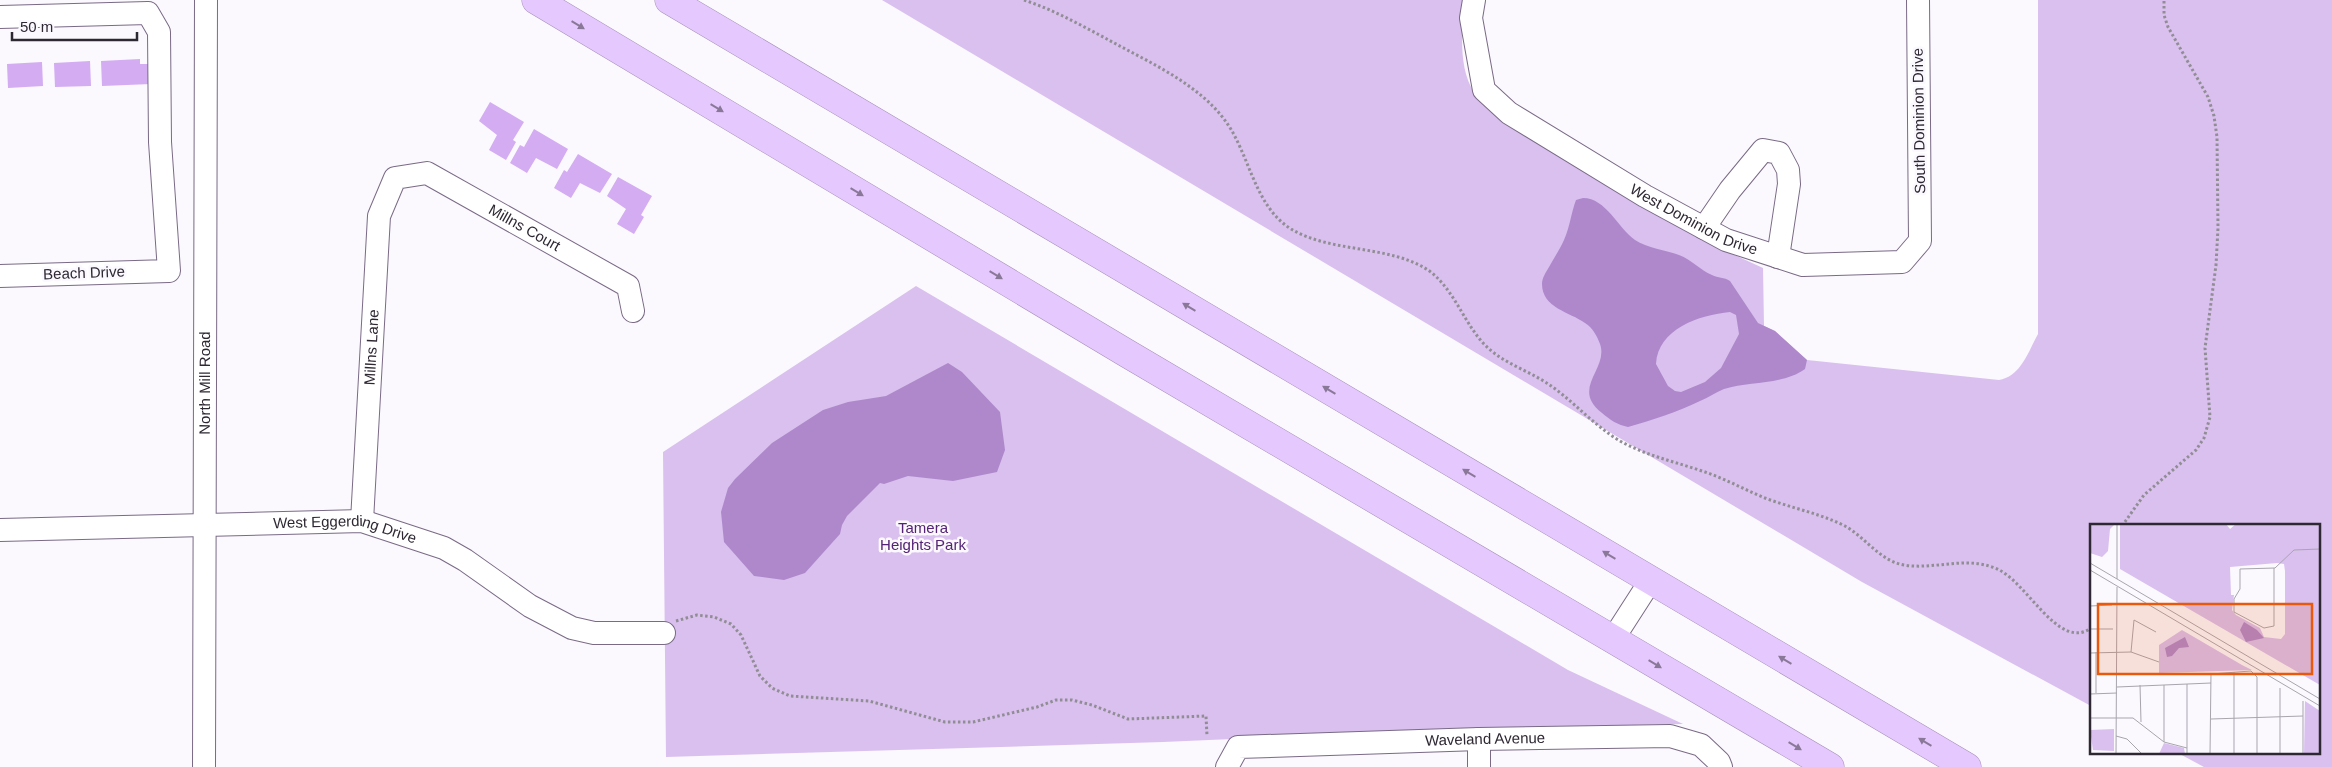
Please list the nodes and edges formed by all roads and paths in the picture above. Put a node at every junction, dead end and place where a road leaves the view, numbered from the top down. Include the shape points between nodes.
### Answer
1 (206, 0) edge
2 (536, 0) edge
3 (669, 0) edge
4 (1024, 0) edge
5 (1474, 0) edge
6 (1918, 0) edge
7 (2164, 0) edge
8 (0, 17) edge
9 (395, 178) joint
10 (1704, 228) junction
11 (1920, 241) joint
12 (1778, 257) junction
13 (0, 276) edge
14 (633, 311) dead end
15 (362, 521) junction
16 (2123, 524) edge
17 (205, 525) junction
18 (0, 530) edge
19 (1651, 580) junction
20 (2090, 629) edge
21 (664, 634) joint
22 (1613, 639) junction
23 (1207, 736) dead end
24 (1479, 739) junction
25 (204, 767) edge
26 (1227, 767) edge
27 (1479, 767) edge
28 (1721, 767) edge
29 (1830, 767) edge
30 (1966, 767) edge

1 - 17 street, North Mill Road
2 -> 22 highway
19 -> 3 highway
4 - 20 path via 1084,27 1188,85 1210,102 1225,121 1249,163 1266,204 1288,226 1319,241 1412,262 1427,270 1439,280 1472,330 1488,347 1554,388 1598,427 1618,440 1664,461 1698,469 1766,498 1837,522 1890,560 1904,565 1970,563 2001,570 2062,630 2084,634
5 - 10 street, West Dominion Drive via 1471,18 1484,90 1509,113
6 - 11 street, South Dominion Drive
7 - 16 path via 2168,27 2208,97 2217,137 2216,265 2205,348 2210,417 2206,433 2196,450 2144,496
8 - 13 street, Beach Drive via 148,13 159,32 160,142 168,271
9 - 14 street, Millns Court via 427,173 628,286
9 - 15 street, Millns Lane via 379,216
10 - 12 street, West Dominion Drive via 1726,240
10 - 12 street via 1763,150 1779,154 1788,170 1788,184
11 - 12 street, West Dominion Drive via 1902,262 1804,265
15 - 17 street, West Eggerding Drive
15 - 21 street, West Eggerding Drive via 444,548 530,606 572,628 594,634
17 - 18 street, West Eggerding Drive
17 - 25 street, North Mill Road
19 - 22 street
30 -> 19 highway
21 - 23 path via 678,619 697,615 731,624 741,635 760,676 772,688 790,696 869,701 945,722 974,722 1056,700 1072,700 1128,719 1206,716
22 -> 29 highway
24 - 26 street, Waveland Avenue via 1238,747
24 - 27 street
24 - 28 street, Waveland Avenue via 1670,736 1701,745

